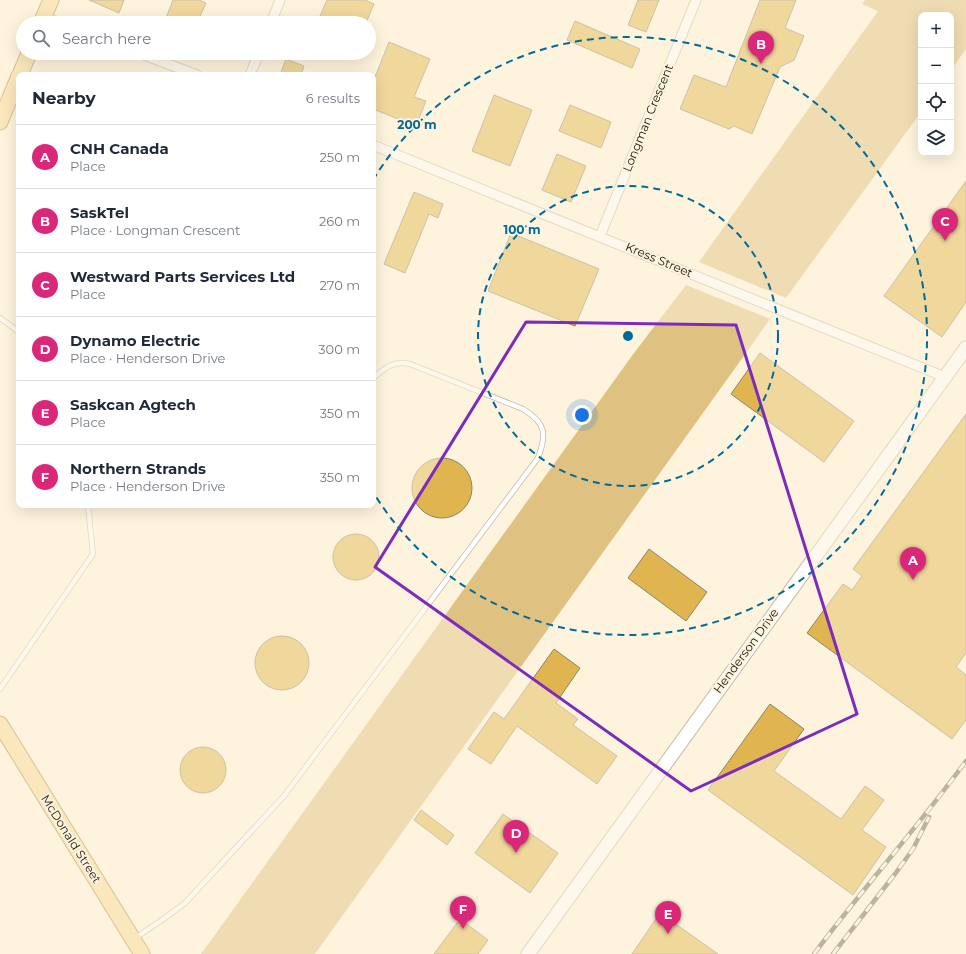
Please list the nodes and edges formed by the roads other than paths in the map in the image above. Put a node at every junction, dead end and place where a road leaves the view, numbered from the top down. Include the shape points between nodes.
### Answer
1 (50, 0) edge
2 (280, 0) edge
3 (696, 0) edge
4 (44, 16) edge
5 (274, 16) edge
6 (26, 60) edge
7 (157, 60) edge
8 (256, 60) edge
9 (21, 72) edge
10 (189, 72) edge
11 (251, 72) edge
12 (16, 83) edge
13 (0, 122) edge
14 (376, 146) edge
15 (600, 236) junction
16 (0, 318) edge
17 (16, 330) edge
18 (966, 348) edge
19 (376, 376) edge
20 (945, 377) junction
21 (88, 508) edge
22 (0, 689) edge
23 (0, 724) edge
24 (133, 940) junction
25 (142, 954) edge
26 (528, 954) edge

1 - 4 main road
2 - 5 street
3 - 15 street, Longman Crescent
6 - 9 main road
7 - 10 street
8 - 11 street
12 - 13 main road
14 - 15 street, Kress Street
15 - 20 street, Kress Street
16 - 17 lane
18 - 20 street, Henderson Drive
19 - 24 lane via 395,363 410,364 535,416 543,434 543,444 538,458 284,796 185,903
20 - 26 street, Henderson Drive
21 - 22 lane via 93,554
23 - 24 main road, McDonald Street
24 - 25 main road, McDonald Street

